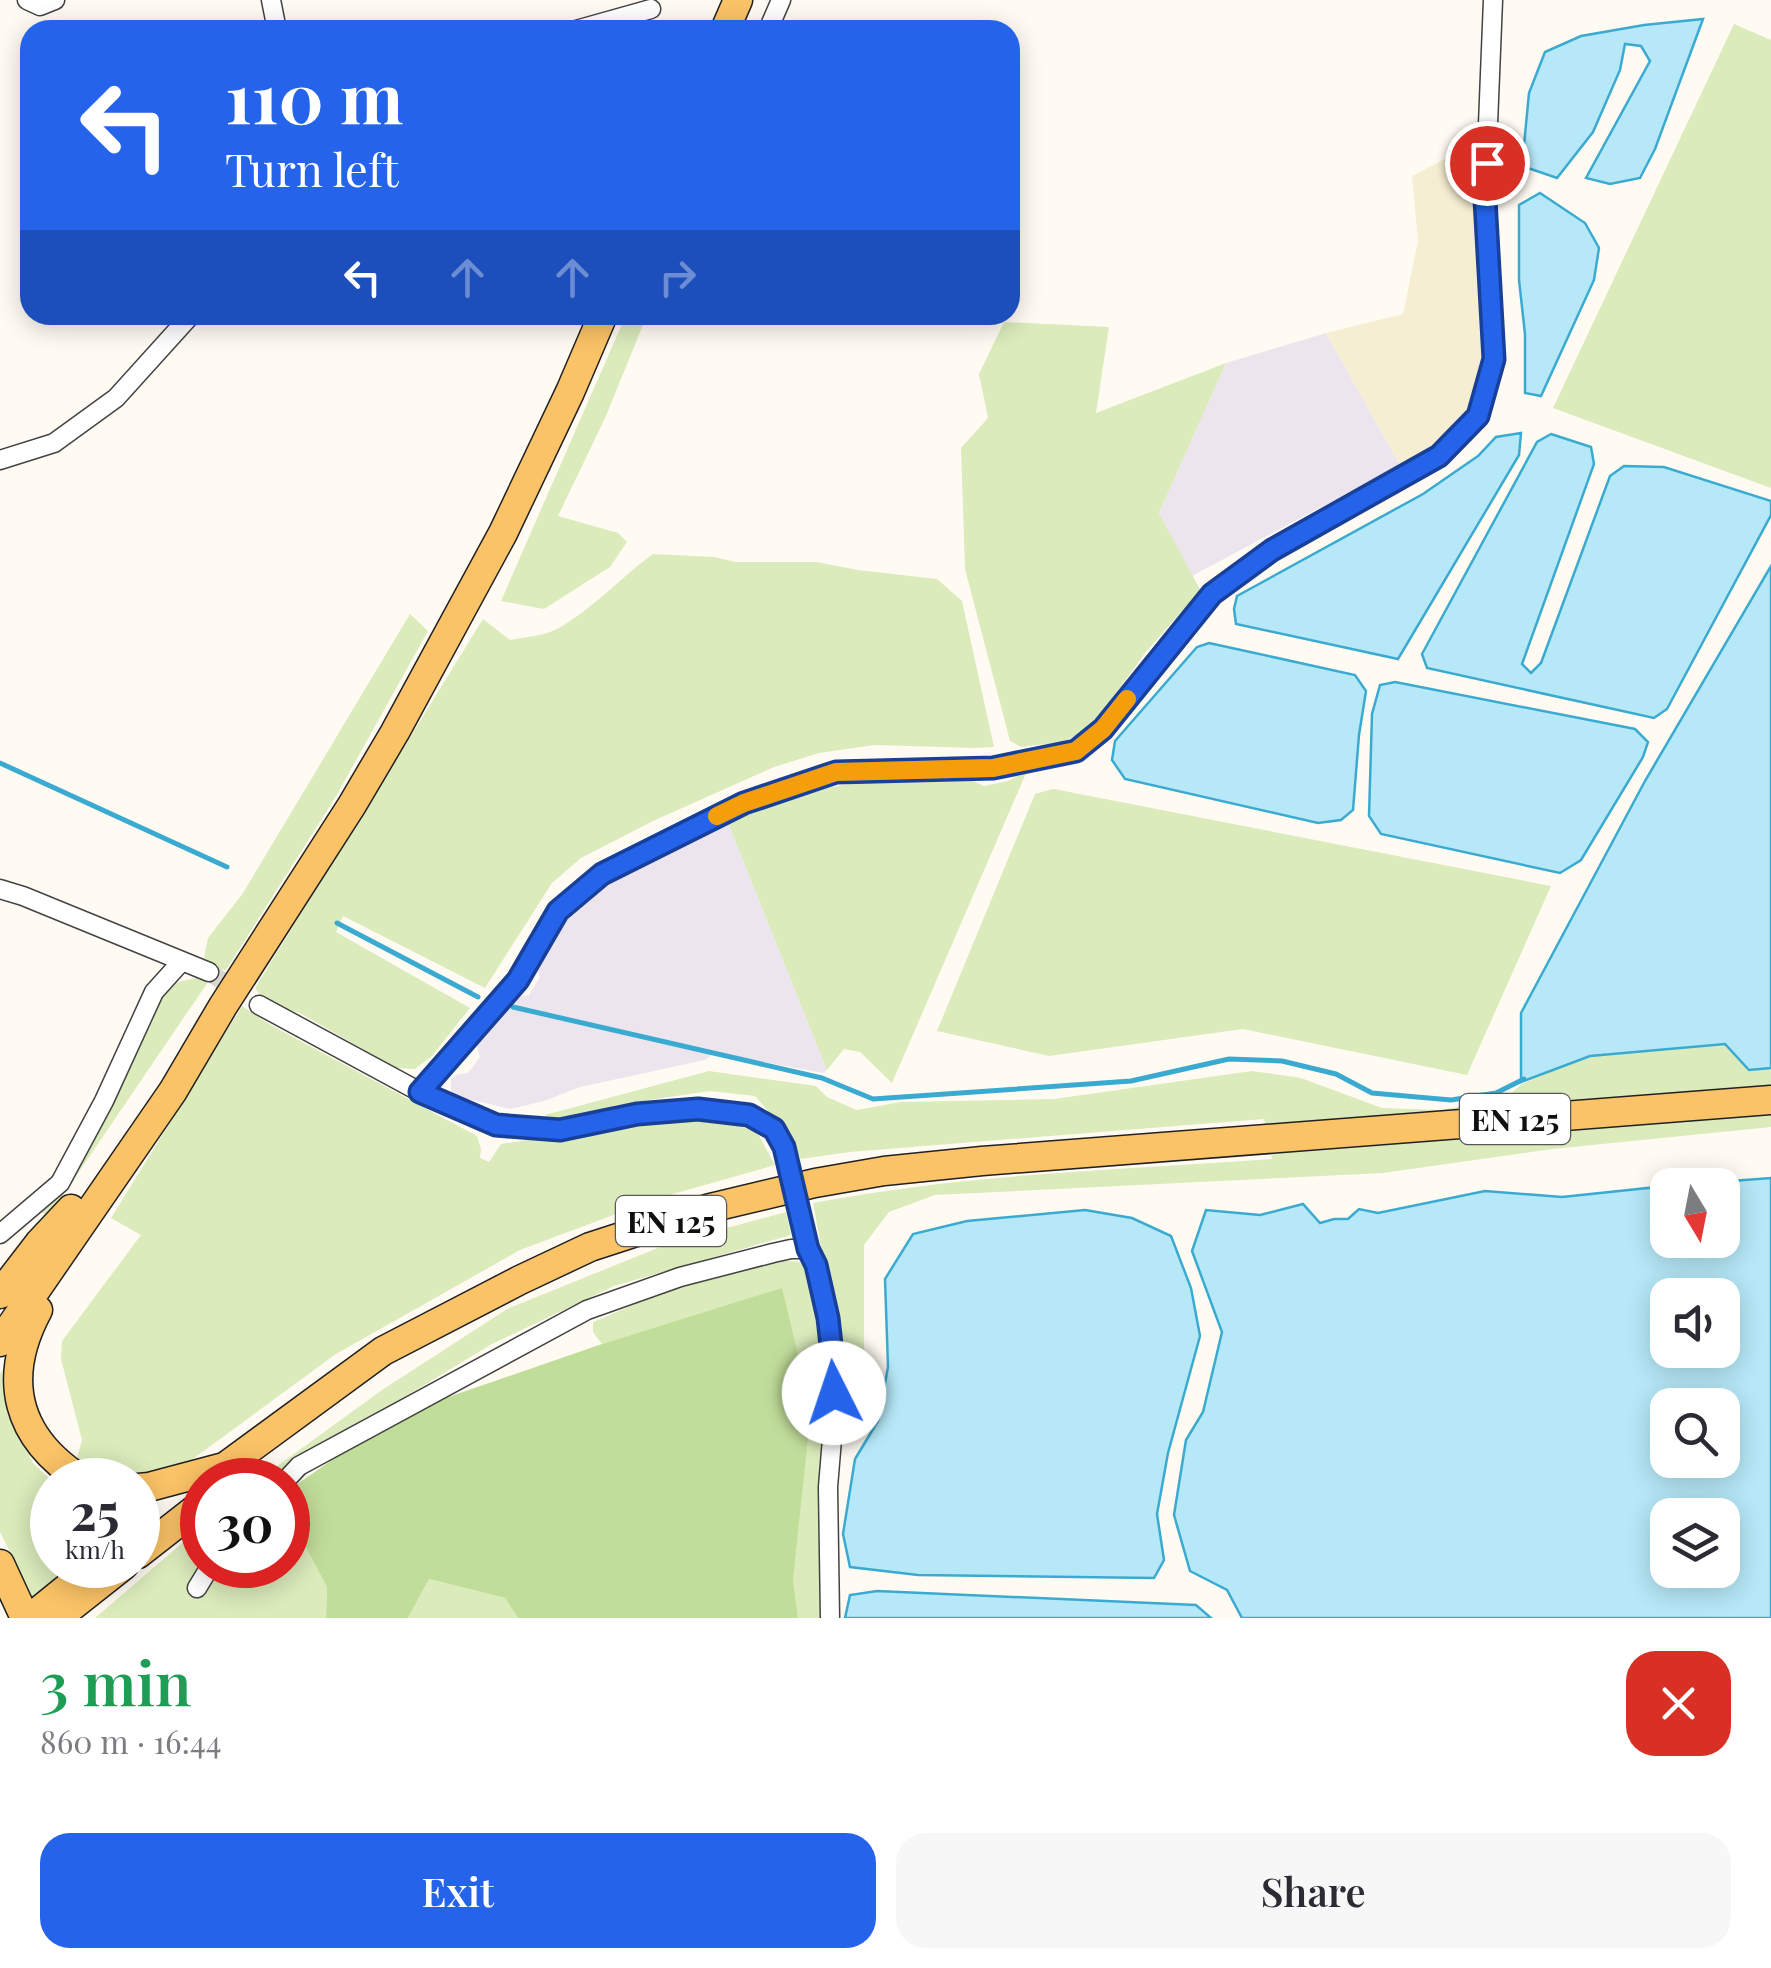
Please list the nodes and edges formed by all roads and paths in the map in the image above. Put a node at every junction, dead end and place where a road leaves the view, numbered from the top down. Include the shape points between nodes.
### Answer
1 (26, 0) edge
2 (54, 0) edge
3 (1494, 0) edge
4 (652, 5) edge
5 (606, 20) edge
6 (180, 325) edge
7 (599, 325) edge
8 (0, 460) edge
9 (0, 888) edge
10 (182, 961) junction
11 (209, 972) tunnel mouth
12 (258, 1005) tunnel mouth
13 (224, 1006) junction
14 (420, 1092) junction
15 (1771, 1100) edge
16 (116, 1171) junction
17 (71, 1209) junction
18 (0, 1234) edge
19 (807, 1240) junction
20 (0, 1294) edge
21 (0, 1313) edge
22 (0, 1342) edge
23 (52, 1458) edge
24 (243, 1458) edge
25 (310, 1460) edge
26 (180, 1523) edge
27 (160, 1539) edge
28 (2, 1568) edge
29 (66, 1588) edge
30 (97, 1588) edge
31 (103, 1588) edge
32 (0, 1608) edge
33 (4, 1618) edge
34 (27, 1618) edge
35 (57, 1618) edge
36 (71, 1618) edge
37 (830, 1618) edge

1 - 2 street via 40,6
3 - 14 street via 1485,200 1494,359 1478,416 1439,456 1272,550 1212,594 1103,729 1076,751 993,768 836,772 744,803 602,874 558,911 518,980
4 - 5 street
6 - 8 street via 116,398 54,443
7 - 13 main road via 468,603 352,805
9 - 10 street
10 - 11 street
10 - 18 street via 154,992 60,1183
12 - 14 street
13 - 16 main road
13 - 17 main road
14 - 19 street, bridge via 496,1125 560,1130 698,1109 749,1115 774,1129 784,1147
15 - 24 main road, EN 125 via 982,1161 815,1183 590,1247 383,1351
16 - 22 main road
16 - 23 main road via 20,1351 22,1405
17 - 20 main road
17 - 21 main road
19 - 25 street via 587,1310
19 - 37 street via 834,1371
26 - 27 main road
28 - 34 main road
29 - 34 main road
30 - 35 main road
31 - 36 main road
32 - 33 main road

